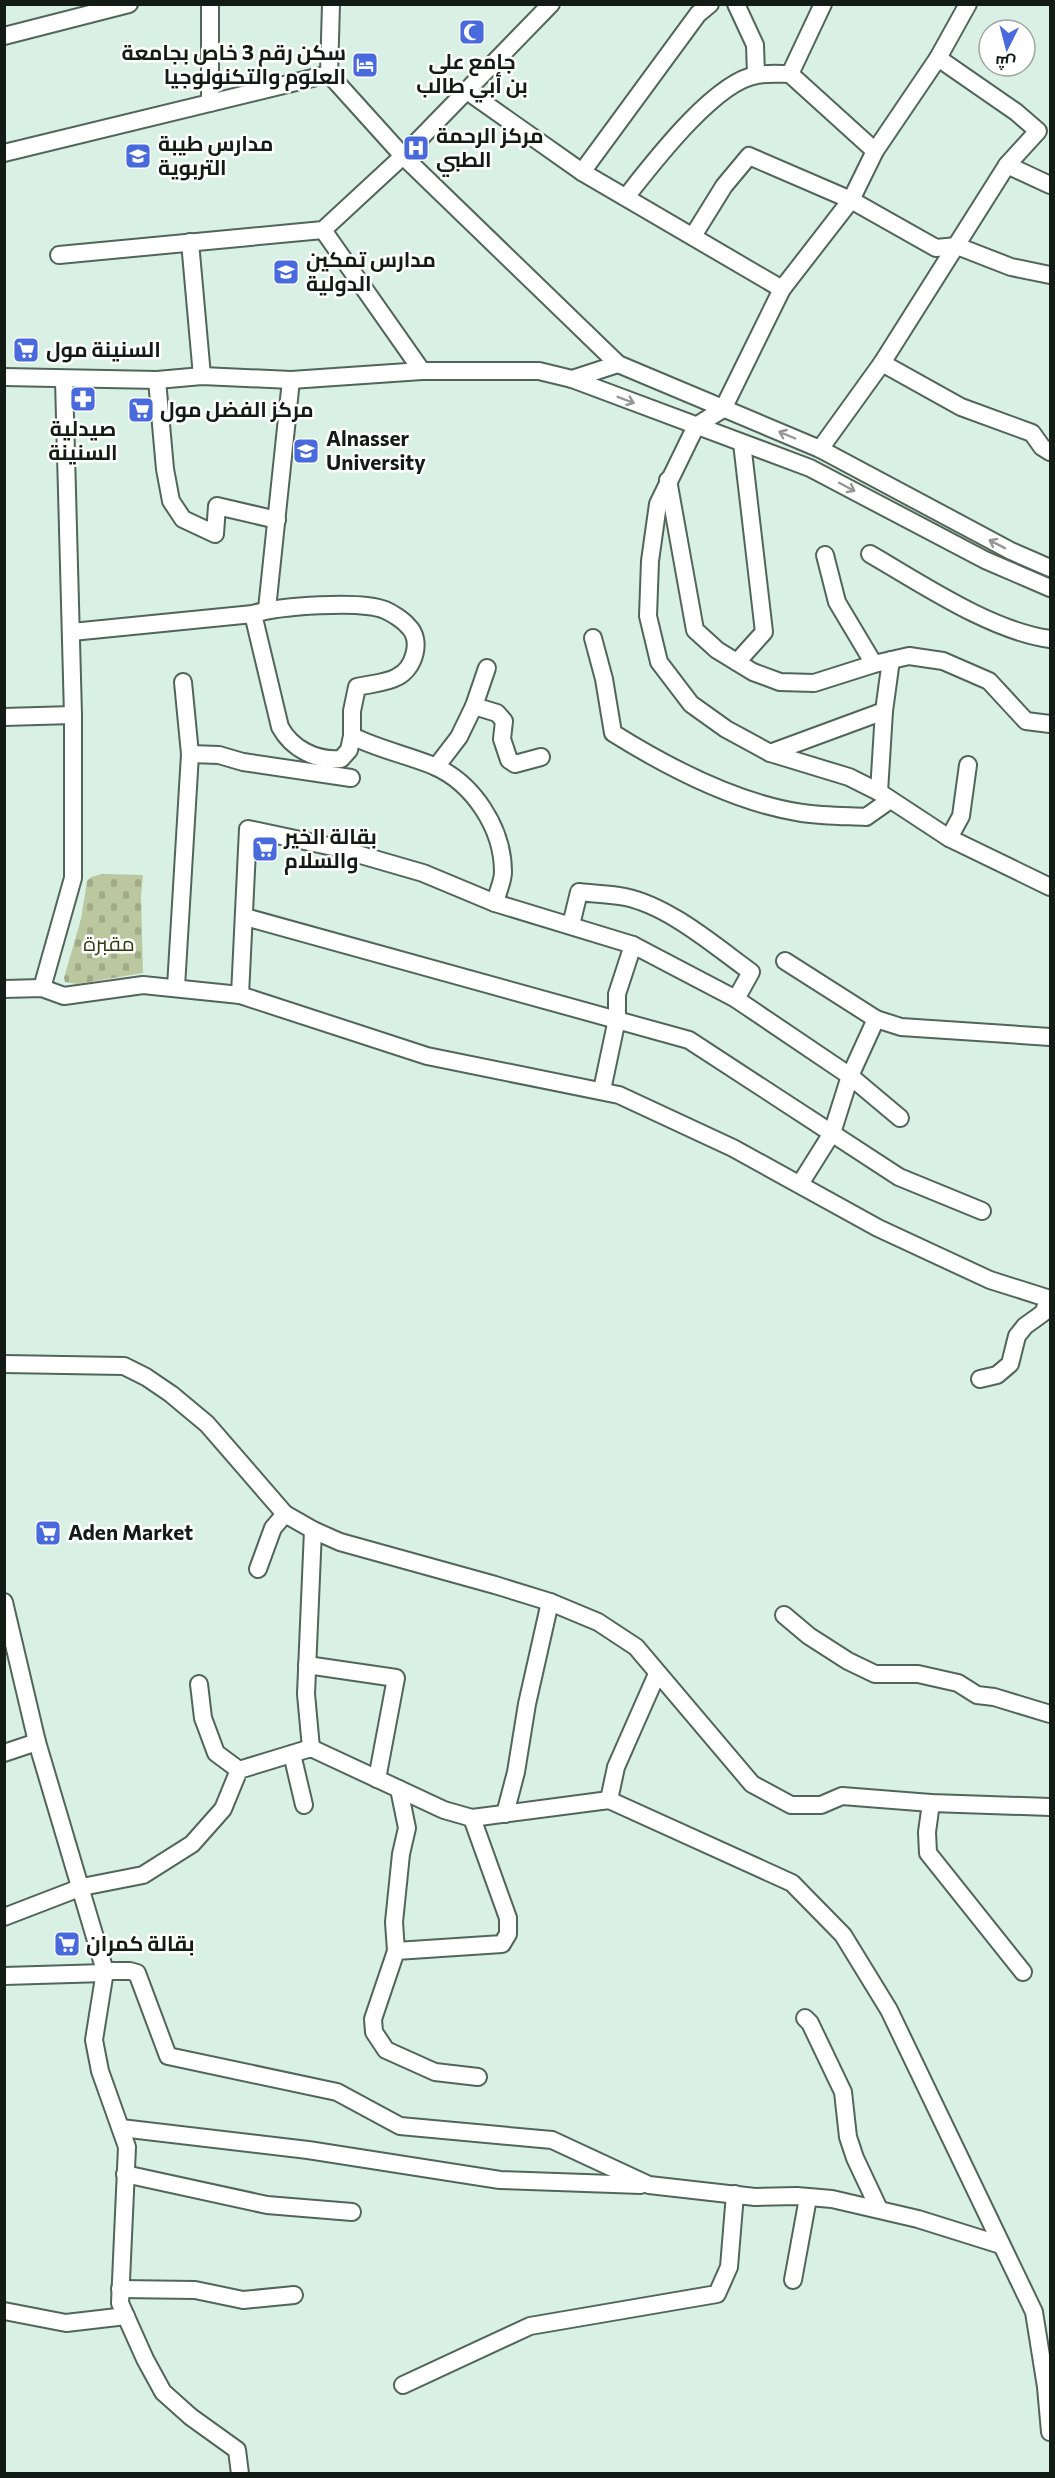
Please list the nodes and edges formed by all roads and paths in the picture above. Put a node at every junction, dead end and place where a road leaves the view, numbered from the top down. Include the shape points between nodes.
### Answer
1 (129, 4) edge
2 (210, 4) edge
3 (331, 4) edge
4 (551, 4) edge
5 (710, 4) edge
6 (736, 4) edge
7 (823, 4) edge
8 (968, 4) edge
9 (106, 7) edge
10 (4, 36) edge
11 (938, 58) junction
12 (329, 74) junction
13 (790, 74) junction
14 (756, 75) junction
15 (467, 91) junction
16 (210, 103) junction
17 (1044, 130) edge
18 (875, 150) junction
19 (4, 153) edge
20 (403, 156) junction
21 (1007, 165) junction
22 (582, 172) junction
23 (1050, 185) edge
24 (626, 197) junction
25 (851, 200) junction
26 (323, 230) junction
27 (693, 236) junction
28 (190, 242) junction
29 (957, 246) junction
30 (59, 255) dead end
31 (1050, 275) edge
32 (782, 289) junction
33 (882, 363) junction
34 (618, 364) junction
35 (422, 371) junction
36 (202, 376) junction
37 (4, 377) edge
38 (572, 379) junction
39 (64, 380) junction
40 (291, 380) junction
41 (157, 381) junction
42 (723, 409) junction
43 (696, 426) junction
44 (742, 443) junction
45 (820, 450) junction
46 (1050, 452) edge
47 (668, 480) junction
48 (277, 520) junction
49 (870, 554) dead end
50 (825, 555) dead end
51 (1050, 568) edge
52 (1050, 588) edge
53 (260, 612) junction
54 (72, 632) junction
55 (592, 638) dead end
56 (1050, 639) edge
57 (891, 660) junction
58 (737, 662) junction
59 (874, 664) junction
60 (487, 668) dead end
61 (183, 682) dead end
62 (474, 706) junction
63 (884, 711) junction
64 (73, 715) junction
65 (4, 717) edge
66 (1050, 724) edge
67 (352, 736) junction
68 (770, 753) junction
69 (189, 754) junction
70 (541, 757) dead end
71 (968, 765) dead end
72 (436, 767) junction
73 (351, 778) dead end
74 (884, 796) junction
75 (949, 838) junction
76 (1050, 887) edge
77 (495, 903) junction
78 (245, 917) junction
79 (571, 925) junction
80 (633, 945) junction
81 (785, 961) dead end
82 (176, 987) junction
83 (42, 988) junction
84 (4, 989) edge
85 (240, 994) junction
86 (736, 999) junction
87 (617, 1019) junction
88 (876, 1019) junction
89 (1050, 1037) edge
90 (850, 1076) junction
91 (602, 1090) junction
92 (900, 1118) dead end
93 (832, 1133) junction
94 (800, 1184) junction
95 (982, 1211) dead end
96 (1050, 1299) edge
97 (4, 1364) edge
98 (980, 1379) dead end
99 (285, 1514) junction
100 (313, 1530) junction
101 (258, 1569) dead end
102 (4, 1602) edge
103 (550, 1602) junction
104 (5, 1608) edge
105 (784, 1615) dead end
106 (307, 1665) junction
107 (657, 1674) junction
108 (199, 1684) dead end
109 (1050, 1714) edge
110 (37, 1742) junction
111 (311, 1748) junction
112 (4, 1754) edge
113 (292, 1754) junction
114 (239, 1770) junction
115 (377, 1779) junction
116 (399, 1789) junction
117 (609, 1800) junction
118 (931, 1803) junction
119 (304, 1805) dead end
120 (1050, 1807) edge
121 (505, 1814) junction
122 (472, 1818) junction
123 (82, 1887) junction
124 (4, 1917) edge
125 (396, 1952) junction
126 (105, 1972) junction
127 (1023, 1972) dead end
128 (4, 1976) edge
129 (805, 2018) dead end
130 (478, 2077) dead end
131 (121, 2128) junction
132 (125, 2174) junction
133 (650, 2185) junction
134 (735, 2194) junction
135 (808, 2198) junction
136 (879, 2209) junction
137 (352, 2212) dead end
138 (1001, 2245) junction
139 (793, 2280) dead end
140 (120, 2289) junction
141 (294, 2295) dead end
142 (4, 2311) edge
143 (1042, 2314) edge
144 (126, 2316) junction
145 (403, 2385) dead end
146 (1048, 2387) edge
147 (1050, 2432) edge
148 (240, 2474) edge

1 - 9 street
2 - 16 street
3 - 12 street
4 - 15 street
5 - 22 street via 698,14
6 - 14 street via 755,45
7 - 13 street
8 - 11 street
9 - 10 street
11 - 17 street
11 - 18 street
12 - 16 street
12 - 20 street
13 - 14 street
13 - 18 street
14 - 24 street via 729,86 704,109 671,140
15 - 20 street
15 - 22 street
16 - 19 street
17 - 21 street
18 - 25 street
20 - 26 street
20 - 34 street
21 - 23 street
21 - 29 street
22 - 24 street
24 - 27 street
25 - 27 street via 749,156 724,186
25 - 29 street via 936,249
25 - 32 street
26 - 28 street
26 - 35 street
27 - 32 street
28 - 30 street
28 - 36 street
29 - 31 street via 1011,267
29 - 33 street
32 - 42 street
33 - 45 street
33 - 46 street via 961,406 1032,433
34 - 38 street
34 - 42 street
35 - 38 street via 539,371
35 - 40 street
36 - 40 street
36 - 41 street
37 - 39 street
38 -> 43 street
39 - 41 street
39 - 54 street
40 - 48 street
41 - 48 street via 171,501 183,519 214,534 217,506
42 - 43 street
45 -> 42 street
43 - 44 street
43 - 47 street
44 -> 52 street via 810,468 985,560
44 - 58 street via 764,632
51 -> 45 street
47 - 58 street via 695,630
47 - 68 street via 658,504 650,561 648,616 659,662 691,704
48 - 53 street
49 - 56 street via 965,608 1019,632
50 - 59 street via 837,602
53 - 54 street
53 - 67 street via 280,728 289,743 330,760 341,759 349,750
53 - 67 street via 338,604 384,610 410,627 415,641 408,668 397,678 357,687
54 - 64 street
55 - 74 street via 613,733 650,756 741,798 802,813 866,817
57 - 59 street
57 - 63 street
57 - 66 street via 909,656 944,661 989,681 1026,721
58 - 59 street via 780,682 814,683
60 - 62 street
61 - 69 street
62 - 70 street via 497,713 504,721 502,739 509,760 515,764
62 - 72 street via 459,737
63 - 68 street
63 - 74 street
64 - 65 street
64 - 83 street via 73,878
67 - 72 street
68 - 74 street via 849,777
69 - 73 street via 219,755
69 - 82 street
71 - 75 street via 961,816
72 - 77 street via 463,784 483,807 495,834 503,873
74 - 75 street
75 - 76 street
77 - 78 street via 423,873 333,847 248,829
77 - 79 street
78 - 85 street
78 - 87 street
79 - 80 street
79 - 86 street via 579,892 627,898 660,911 752,972
80 - 86 street
80 - 87 street via 617,993
81 - 88 street
82 - 83 street via 143,985 64,996
82 - 85 street
83 - 84 street
85 - 91 street via 427,1056
86 - 90 street
87 - 91 street
87 - 93 street via 689,1040
88 - 89 street via 901,1027
88 - 90 street
90 - 92 street
90 - 93 street
91 - 94 street via 733,1148
93 - 94 street
93 - 95 street via 899,1177
94 - 96 street via 879,1228 990,1280
96 - 98 street via 1043,1312 1017,1336 1010,1364 997,1375
97 - 99 street via 124,1366 146,1377 207,1424
99 - 100 street
99 - 101 street via 273,1528
100 - 103 street via 340,1542
100 - 106 street
102 - 104 street
103 - 107 street via 598,1622 636,1647
103 - 121 street
104 - 110 street
105 - 109 street via 808,1636 875,1674 918,1674 958,1683 977,1695
106 - 111 street
106 - 115 street via 396,1678
107 - 117 street via 616,1767
107 - 118 street via 752,1784 791,1805 821,1805 842,1796
108 - 114 street via 203,1718 216,1753
110 - 112 street
110 - 123 street
111 - 113 street
111 - 115 street
113 - 114 street
113 - 119 street
114 - 123 street via 223,1809 192,1844 142,1875
115 - 116 street
116 - 122 street
116 - 125 street via 407,1828 394,1922
117 - 121 street
117 - 138 street via 792,1883 843,1935 889,2010
118 - 120 street
118 - 127 street via 928,1853
121 - 122 street
122 - 125 street via 508,1918 508,1934 502,1944
123 - 124 street
123 - 126 street
125 - 130 street via 373,2019 374,2032 386,2050 435,2072
126 - 128 street
126 - 131 street via 94,2040 100,2071
126 - 133 street via 137,1973 168,2056 337,2092 400,2126 552,2140
129 - 136 street via 843,2092 848,2137
131 - 132 street via 127,2147
131 - 133 street via 308,2150 500,2180
132 - 137 street via 267,2205
132 - 140 street
133 - 134 street
134 - 135 street
134 - 145 street via 729,2267 717,2294 530,2326
135 - 136 street
135 - 139 street
136 - 138 street
138 - 143 street
140 - 141 street via 195,2290 243,2300
140 - 144 street
142 - 144 street via 66,2324
143 - 146 street
144 - 148 street via 163,2392 237,2450
146 - 147 street

